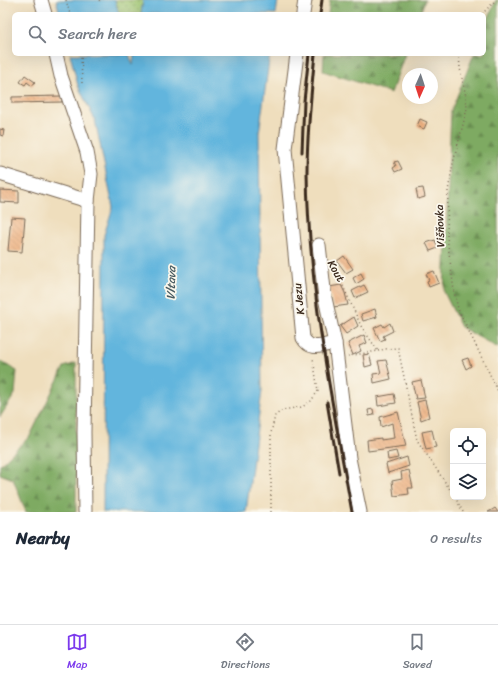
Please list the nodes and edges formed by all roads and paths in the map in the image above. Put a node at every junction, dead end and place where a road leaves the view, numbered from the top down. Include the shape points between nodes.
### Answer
1 (41, 0) edge
2 (66, 0) edge
3 (305, 0) edge
4 (496, 0) edge
5 (44, 12) edge
6 (69, 12) edge
7 (303, 12) edge
8 (484, 12) edge
9 (57, 56) edge
10 (81, 56) edge
11 (297, 56) edge
12 (460, 56) edge
13 (82, 84) dead end
14 (0, 174) edge
15 (88, 201) junction
16 (319, 245) dead end
17 (330, 260) dead end
18 (335, 343) junction
19 (311, 347) junction
20 (378, 351) junction
21 (338, 358) junction
22 (498, 391) edge
23 (450, 490) edge
24 (457, 500) edge
25 (85, 512) edge
26 (271, 512) edge
27 (360, 512) edge
28 (463, 512) edge

1 - 5 street
2 - 6 path
3 - 7 street
4 - 8 path
9 - 15 street via 87,152 91,174
10 - 13 path
11 - 19 street, K Jezu via 285,149 303,338
12 - 22 path, Višňovka via 466,109 448,191 447,237 458,309
14 - 15 street
15 - 25 street
16 - 18 street, Kout via 325,298
17 - 20 path, Kout via 361,326
18 - 19 street
18 - 21 street
19 - 26 path via 318,391 311,401 302,407 282,410 274,416 271,433
20 - 21 path
20 - 23 path via 398,348 417,440
21 - 27 street via 349,458
24 - 28 path

